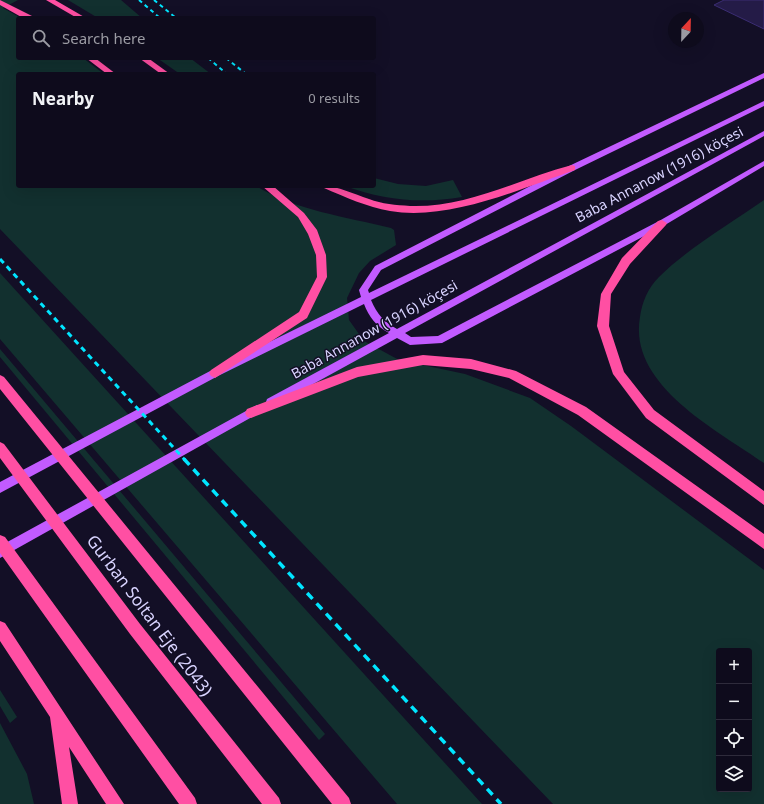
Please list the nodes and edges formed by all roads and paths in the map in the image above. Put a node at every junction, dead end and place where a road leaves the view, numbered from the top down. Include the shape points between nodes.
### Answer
1 (50, 0) edge
2 (0, 2) edge
3 (25, 16) edge
4 (78, 16) edge
5 (93, 60) edge
6 (147, 60) edge
7 (109, 72) edge
8 (163, 72) edge
9 (764, 75) edge
10 (764, 103) edge
11 (764, 133) edge
12 (764, 163) edge
13 (572, 168) junction
14 (269, 188) edge
15 (331, 188) edge
16 (662, 223) junction
17 (215, 373) junction
18 (0, 380) edge
19 (251, 413) junction
20 (0, 448) edge
21 (0, 488) edge
22 (764, 498) edge
23 (0, 542) edge
24 (764, 542) edge
25 (0, 552) edge
26 (0, 628) edge
27 (56, 714) junction
28 (70, 804) edge
29 (116, 804) edge
30 (189, 804) edge
31 (273, 804) edge
32 (343, 804) edge

1 - 4 highway
2 - 3 highway
5 - 7 highway
6 - 8 highway
9 - 13 main road
10 - 17 main road, Baba Annanow (1916) köçesi
11 - 19 main road, Baba Annanow (1916) köçesi
12 - 16 main road
13 - 15 highway via 437,208 392,208 356,199
13 - 16 main road via 378,268 363,290 372,314 384,326 410,341 439,340
14 - 17 highway via 301,215 313,233 321,255 322,277 303,314
16 - 22 highway via 626,262 606,294 603,326 619,374 650,414
17 - 21 main road, Baba Annanow (1916) köçesi
18 - 32 highway
19 - 24 highway via 357,372 423,360 471,364 512,374 582,411
19 - 25 main road, Baba Annanow (1916) köçesi
20 - 31 highway, Gurban Soltan Eje (2043) via 135,629
23 - 30 highway
26 - 27 highway
27 - 28 highway
27 - 29 highway

